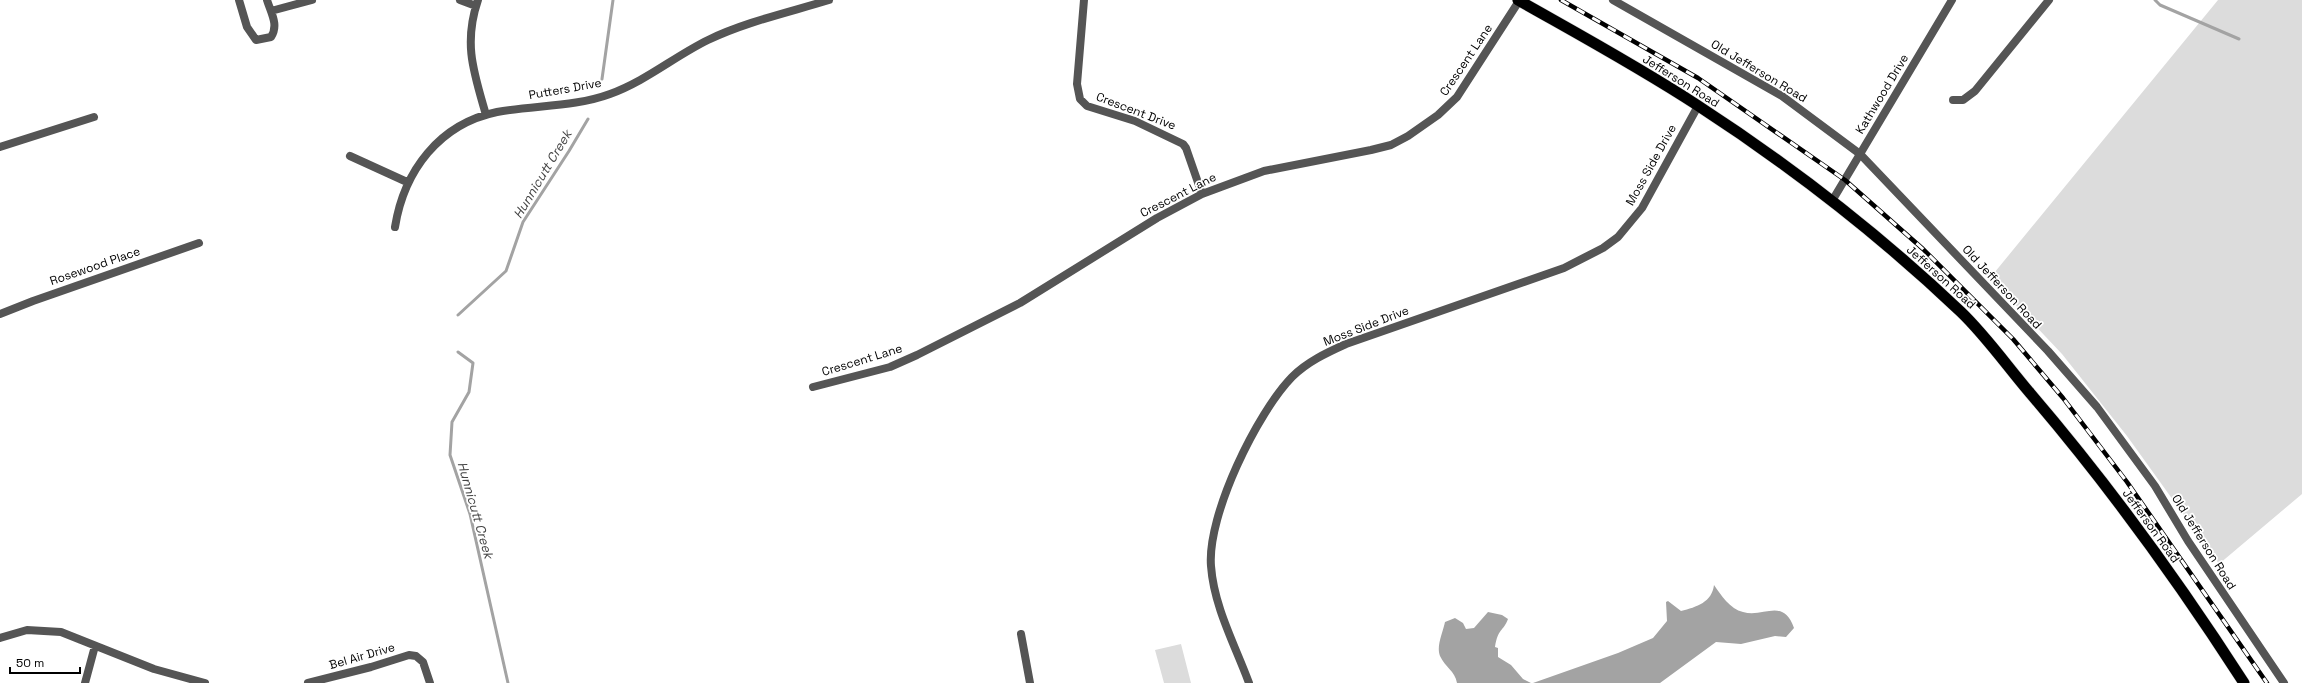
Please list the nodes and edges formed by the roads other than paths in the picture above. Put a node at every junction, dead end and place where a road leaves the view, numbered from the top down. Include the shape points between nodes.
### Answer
1 (239, 0) edge
2 (267, 0) edge
3 (312, 0) edge
4 (460, 0) edge
5 (829, 0) edge
6 (1084, 0) edge
7 (1519, 0) edge
8 (1613, 0) edge
9 (1952, 0) edge
10 (2049, 0) edge
11 (477, 3) edge
12 (271, 11) junction
13 (1954, 100) dead end
14 (1698, 106) junction
15 (486, 115) junction
16 (94, 117) dead end
17 (0, 147) edge
18 (1860, 154) junction
19 (350, 156) dead end
20 (408, 182) junction
21 (1202, 194) junction
22 (1832, 200) junction
23 (395, 226) dead end
24 (199, 242) dead end
25 (0, 314) edge
26 (813, 388) dead end
27 (1021, 634) dead end
28 (0, 638) edge
29 (95, 646) junction
30 (85, 683) edge
31 (205, 683) edge
32 (308, 683) edge
33 (430, 683) edge
34 (1030, 683) edge
35 (1249, 683) edge
36 (2244, 683) edge
37 (2284, 683) edge

1 - 12 street via 247,27 256,40 271,37 275,23
2 - 12 street
3 - 12 street
4 - 11 street
5 - 15 street, Putters Drive via 720,34 609,94
6 - 21 street, Crescent Drive via 1076,84 1080,99 1087,106 1135,121 1182,144 1186,148
7 - 14 highway, Jefferson Road via 1621,58
7 - 21 street, Crescent Lane via 1457,97 1417,130 1391,145 1264,171
8 - 18 street, Old Jefferson Road via 1782,96
9 - 18 street, Kathwood Drive
10 - 13 street via 1975,91 1962,100
11 - 15 street via 470,32 470,60
14 - 22 highway, Jefferson Road
14 - 35 street, Moss Side Drive via 1642,208 1618,237 1603,248 1564,268 1346,344 1307,365 1280,391 1257,425 1222,503 1213,530 1211,565 1218,604
15 - 20 street, Putters Drive via 469,122 438,143 422,159
16 - 17 street
18 - 22 street, Kathwood Drive
18 - 37 street, Old Jefferson Road via 2048,351 2107,419 2155,486 2188,541
19 - 20 street
20 - 23 street, Putters Drive
21 - 26 street, Crescent Lane via 1157,218 1020,303 917,355 890,367
22 - 36 highway, Jefferson Road via 1973,325 2079,450 2197,611
24 - 25 street, Rosewood Place
27 - 34 street
28 - 29 street via 27,630 42,630 61,632
29 - 30 street
29 - 31 street via 154,669
32 - 33 street, Bel Air Drive via 409,655 416,656 423,662

